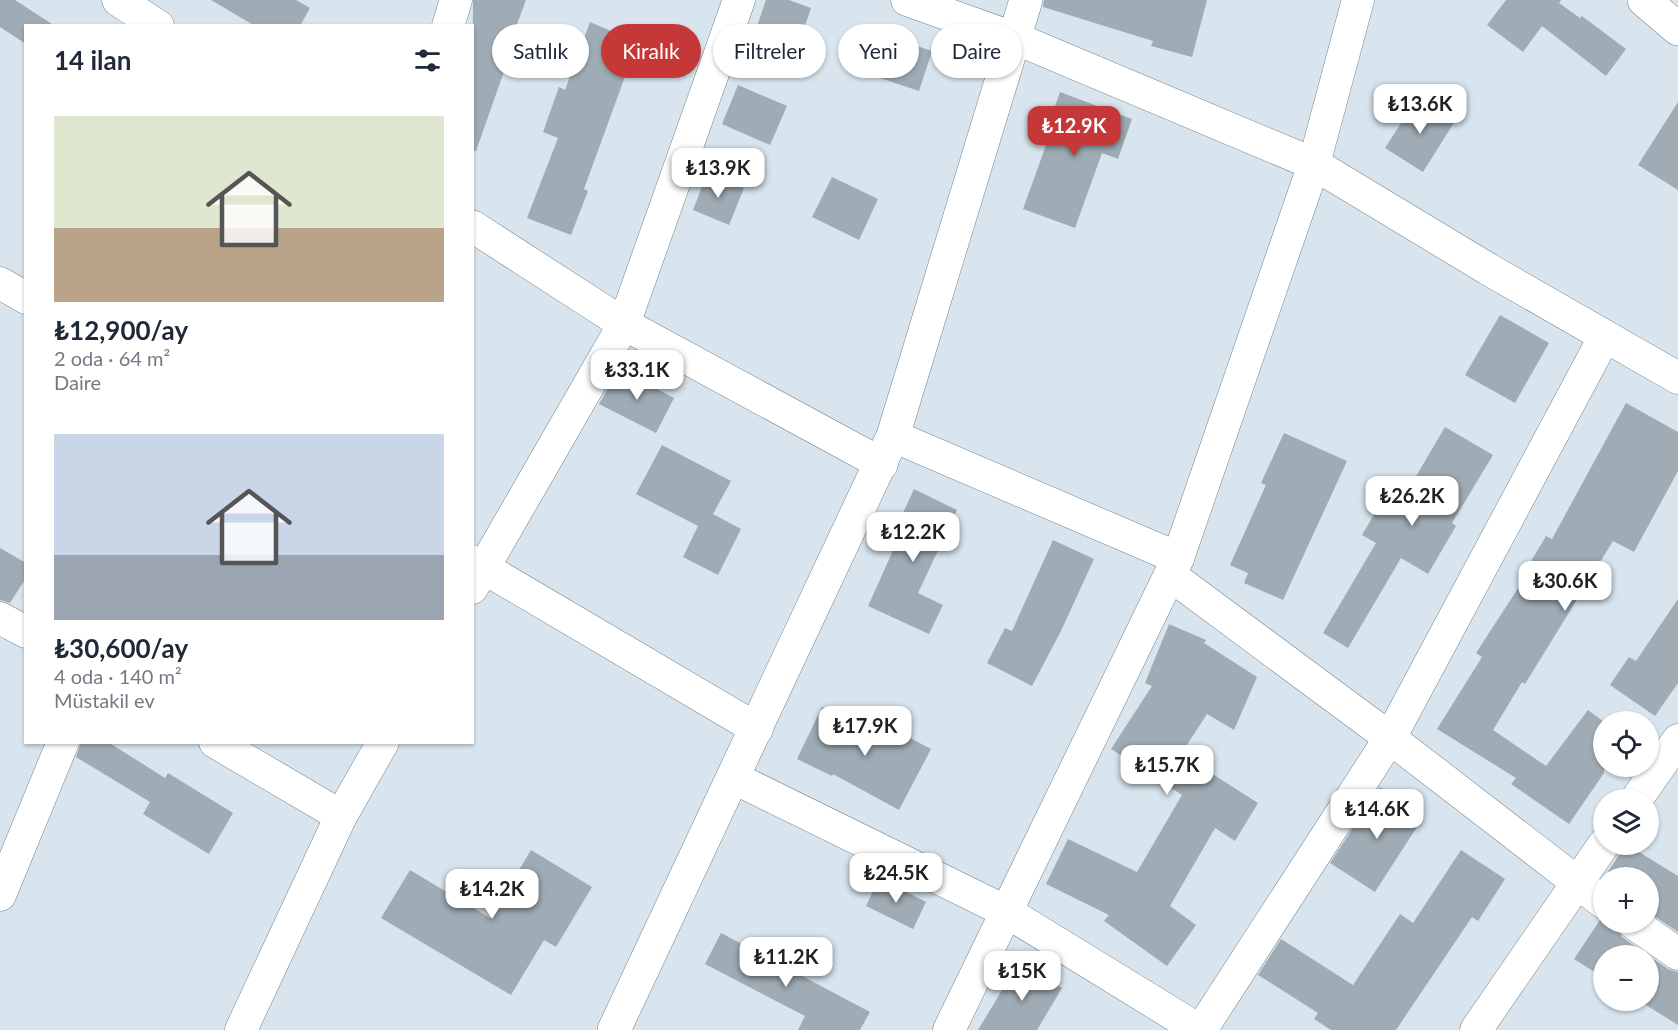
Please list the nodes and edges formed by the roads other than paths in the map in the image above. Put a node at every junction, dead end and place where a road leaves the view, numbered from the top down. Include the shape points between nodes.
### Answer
1 (118, 0) edge
2 (456, 0) edge
3 (739, 0) edge
4 (907, 0) edge
5 (1026, 0) edge
6 (1358, 0) edge
7 (158, 16) edge
8 (449, 24) edge
9 (975, 24) edge
10 (1020, 24) edge
11 (1022, 41) edge
12 (1005, 78) edge
13 (1314, 164) junction
14 (474, 227) edge
15 (0, 283) edge
16 (24, 297) edge
17 (624, 324) junction
18 (1605, 336) junction
19 (1678, 378) edge
20 (888, 450) junction
21 (1174, 566) junction
22 (476, 572) edge
23 (0, 618) edge
24 (24, 631) edge
25 (757, 729) junction
26 (1390, 738) junction
27 (1678, 740) edge
28 (62, 744) edge
29 (218, 744) edge
30 (382, 744) edge
31 (734, 778) junction
32 (1644, 789) edge
33 (340, 816) junction
34 (1596, 855) edge
35 (1576, 884) junction
36 (0, 895) edge
37 (1593, 896) edge
38 (1007, 912) junction
39 (1648, 933) edge
40 (1678, 954) edge
41 (241, 1030) edge
42 (614, 1030) edge
43 (949, 1030) edge
44 (1200, 1030) edge
45 (1476, 1030) edge

1 - 7 street
2 - 8 street
3 - 17 street
4 - 9 street
5 - 10 street
6 - 13 street
11 - 13 street
12 - 20 street
13 - 18 street
13 - 21 street
14 - 17 street
15 - 16 street
17 - 20 street
17 - 22 street
18 - 19 street
18 - 26 street
20 - 21 street
20 - 25 street
21 - 26 street
21 - 38 street
22 - 25 street
23 - 24 street
25 - 31 street
26 - 35 street
26 - 44 street
27 - 32 street
28 - 36 street
29 - 33 street
30 - 33 street
31 - 38 street
31 - 42 street
33 - 41 street
34 - 35 street
35 - 37 street
35 - 45 street
38 - 43 street
38 - 44 street
39 - 40 street

